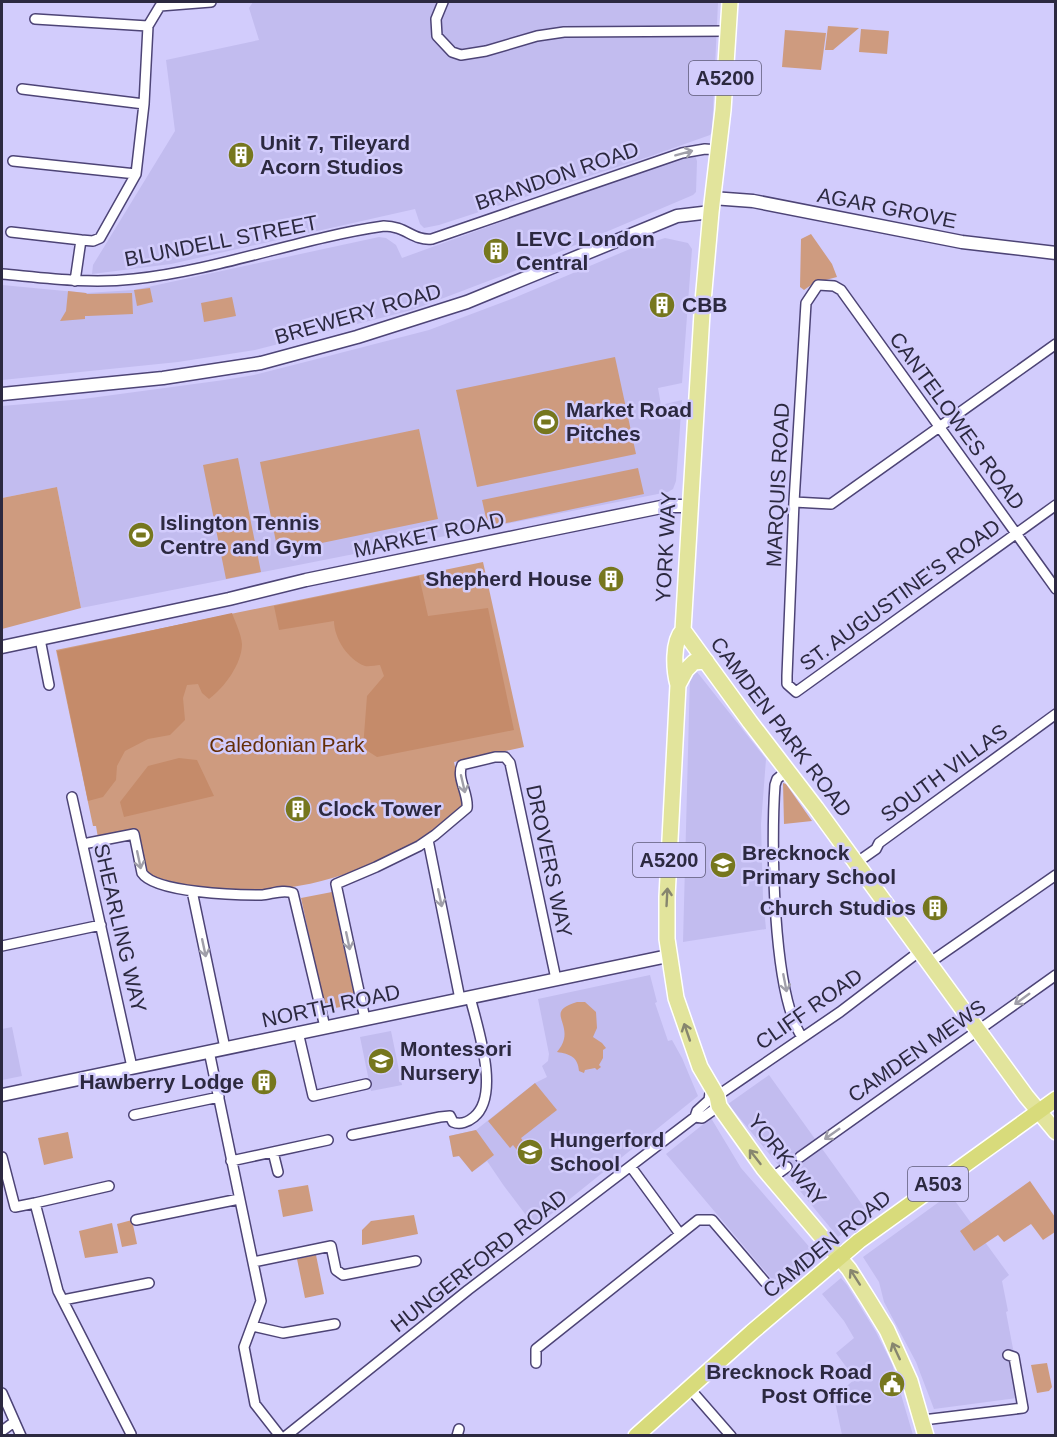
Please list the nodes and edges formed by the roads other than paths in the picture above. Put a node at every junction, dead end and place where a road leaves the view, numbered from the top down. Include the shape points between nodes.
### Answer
1 (211, 2) edge
2 (443, 2) edge
3 (730, 2) edge
4 (35, 19) dead end
5 (148, 26) junction
6 (728, 31) junction
7 (22, 89) dead end
8 (144, 104) junction
9 (718, 150) junction
10 (14, 161) dead end
11 (136, 174) junction
12 (711, 205) junction
13 (11, 232) dead end
14 (410, 233) joint
15 (81, 240) junction
16 (1056, 253) edge
17 (2, 274) edge
18 (75, 281) junction
19 (823, 284) joint
20 (1056, 344) edge
21 (2, 394) edge
22 (938, 427) junction
23 (794, 502) junction
24 (1056, 505) edge
25 (690, 506) junction
26 (1016, 534) junction
27 (1056, 589) edge
28 (682, 630) junction
29 (40, 639) junction
30 (2, 647) edge
31 (706, 661) junction
32 (48, 685) dead end
33 (678, 685) junction
34 (795, 692) joint
35 (1056, 714) edge
36 (788, 770) junction
37 (72, 797) dead end
38 (428, 840) junction
39 (82, 844) junction
40 (856, 863) junction
41 (1056, 875) edge
42 (192, 891) junction
43 (101, 925) junction
44 (2, 946) edge
45 (668, 956) junction
46 (925, 957) junction
47 (1056, 975) edge
48 (556, 978) junction
49 (465, 998) junction
50 (365, 1019) junction
51 (325, 1027) junction
52 (978, 1030) junction
53 (298, 1032) junction
54 (802, 1037) junction
55 (225, 1048) junction
56 (209, 1051) junction
57 (132, 1067) junction
58 (366, 1084) dead end
59 (2, 1095) edge
60 (219, 1097) junction
61 (714, 1097) junction
62 (1056, 1100) edge
63 (1038, 1112) junction
64 (134, 1115) dead end
65 (1056, 1132) edge
66 (352, 1135) dead end
67 (328, 1140) dead end
68 (273, 1152) junction
69 (2, 1157) edge
70 (800, 1157) dead end
71 (231, 1161) junction
72 (631, 1167) junction
73 (787, 1167) dead end
74 (278, 1172) dead end
75 (773, 1178) junction
76 (109, 1186) dead end
77 (238, 1199) junction
78 (35, 1203) junction
79 (136, 1220) dead end
80 (680, 1234) junction
81 (840, 1257) junction
82 (416, 1261) dead end
83 (253, 1262) junction
84 (765, 1282) dead end
85 (149, 1283) dead end
86 (63, 1300) junction
87 (335, 1324) dead end
88 (252, 1326) junction
89 (1008, 1355) dead end
90 (536, 1363) dead end
91 (690, 1389) junction
92 (2, 1393) edge
93 (923, 1420) junction
94 (14, 1422) junction
95 (2, 1431) edge
96 (131, 1434) dead end
97 (21, 1436) edge
98 (280, 1436) edge
99 (286, 1436) edge
100 (636, 1436) edge
101 (731, 1436) edge
102 (926, 1436) edge

1 - 5 street via 160,6
2 - 6 street via 435,19 436,36 452,52 461,55 564,32
3 - 6 main road, YORK WAY / A5200
4 - 5 street
5 - 8 street
6 - 9 main road, YORK WAY / A5200
7 - 8 street
8 - 11 street
9 - 12 main road, YORK WAY / A5200
14 -> 9 street, BRANDON ROAD via 432,239 682,153
10 - 11 street
11 - 15 street via 100,238 93,242
12 - 16 street, AGAR GROVE via 744,199 962,242
12 - 21 street, BREWERY ROAD via 467,302 261,363 163,378
12 - 25 main road, YORK WAY / A5200
13 - 15 street
14 - 18 street, BLUNDELL STREET via 398,227 379,227 162,275
15 - 18 street
17 - 18 street, BLUNDELL STREET
19 - 22 street, CANTELOWES ROAD via 841,290
19 - 23 street, MARQUIS ROAD via 818,285 806,303
20 - 22 street
22 - 23 street via 831,504
22 - 26 street, CANTELOWES ROAD
23 - 34 street, MARQUIS ROAD via 787,675
24 - 26 street, ST. AUGUSTINE'S ROAD
25 - 28 main road, YORK WAY / A5200
25 - 29 street, MARKET ROAD via 666,506
26 - 27 street, CANTELOWES ROAD
26 - 34 street, ST. AUGUSTINE'S ROAD
28 - 31 main road, CAMDEN PARK ROAD
28 - 33 main road, YORK WAY / A5200 via 677,636
29 - 30 street, MARKET ROAD
29 - 32 street
31 - 33 main road via 694,662
31 - 36 main road, CAMDEN PARK ROAD
45 -> 33 main road, YORK WAY / A5200 via 666,908
35 - 40 street, SOUTH VILLAS
36 - 40 main road, CAMDEN PARK ROAD
36 -> 54 street via 775,785 773,847 781,959 793,1017
37 - 39 street, SHEARLING WAY
48 -> 38 street, DROVERS WAY via 507,758 500,756 462,765 467,808
38 -> 49 street
38 -> 50 street via 336,884
39 -> 42 street via 134,834 144,876
39 - 43 street, SHEARLING WAY
40 - 46 main road, CAMDEN PARK ROAD
41 - 46 street, CLIFF ROAD
42 - 51 street via 293,893
42 -> 55 street
43 - 44 street
43 - 57 street, SHEARLING WAY
45 - 48 street, NORTH ROAD
61 -> 45 main road, YORK WAY / A5200 via 676,998
46 - 52 main road, CAMDEN PARK ROAD
46 - 54 street, CLIFF ROAD
47 -> 52 street, CAMDEN MEWS
48 - 49 street, NORTH ROAD
49 - 50 street, NORTH ROAD
49 - 66 street via 486,1072 487,1095 481,1109 471,1120 455,1123 450,1116
50 - 51 street, NORTH ROAD
51 - 53 street, NORTH ROAD
52 - 63 main road, CAMDEN PARK ROAD
52 -> 70 street, CAMDEN MEWS
53 - 55 street, NORTH ROAD
53 - 58 street via 313,1096
54 - 61 street, CLIFF ROAD
55 - 56 street, NORTH ROAD
56 - 57 street, NORTH ROAD
56 - 60 street
57 - 59 street, NORTH ROAD
60 - 64 street
60 - 71 street
61 - 72 street, HUNGERFORD ROAD via 702,1118 695,1117
75 -> 61 main road, YORK WAY / A5200 via 735,1131
62 - 63 highway, CAMDEN ROAD / A503
63 - 65 main road, CAMDEN PARK ROAD
63 - 81 highway, CAMDEN ROAD / A503
67 - 68 street
68 - 71 street
68 - 74 street
69 - 78 street via 15,1207
71 - 77 street
72 - 80 street
72 - 99 street, HUNGERFORD ROAD via 468,1290
73 - 75 street
75 - 81 main road, YORK WAY / A5200
76 - 78 street
77 - 79 street
77 - 83 street
78 - 86 street
80 - 84 street via 698,1220 712,1220
80 - 90 street via 536,1349
81 - 91 highway, CAMDEN ROAD / A503
93 -> 81 main road, A5200 via 886,1330
82 - 83 street via 343,1275 336,1270 331,1246
83 - 88 street via 261,1301
85 - 86 street
86 - 96 street
87 - 88 street via 283,1333
88 - 98 street via 244,1347 255,1404
89 - 93 street via 1014,1357 1023,1408
91 - 100 highway, CAMDEN ROAD / A503
91 - 101 street
92 - 94 street
93 - 102 main road, A5200
94 - 95 street
94 - 97 street

